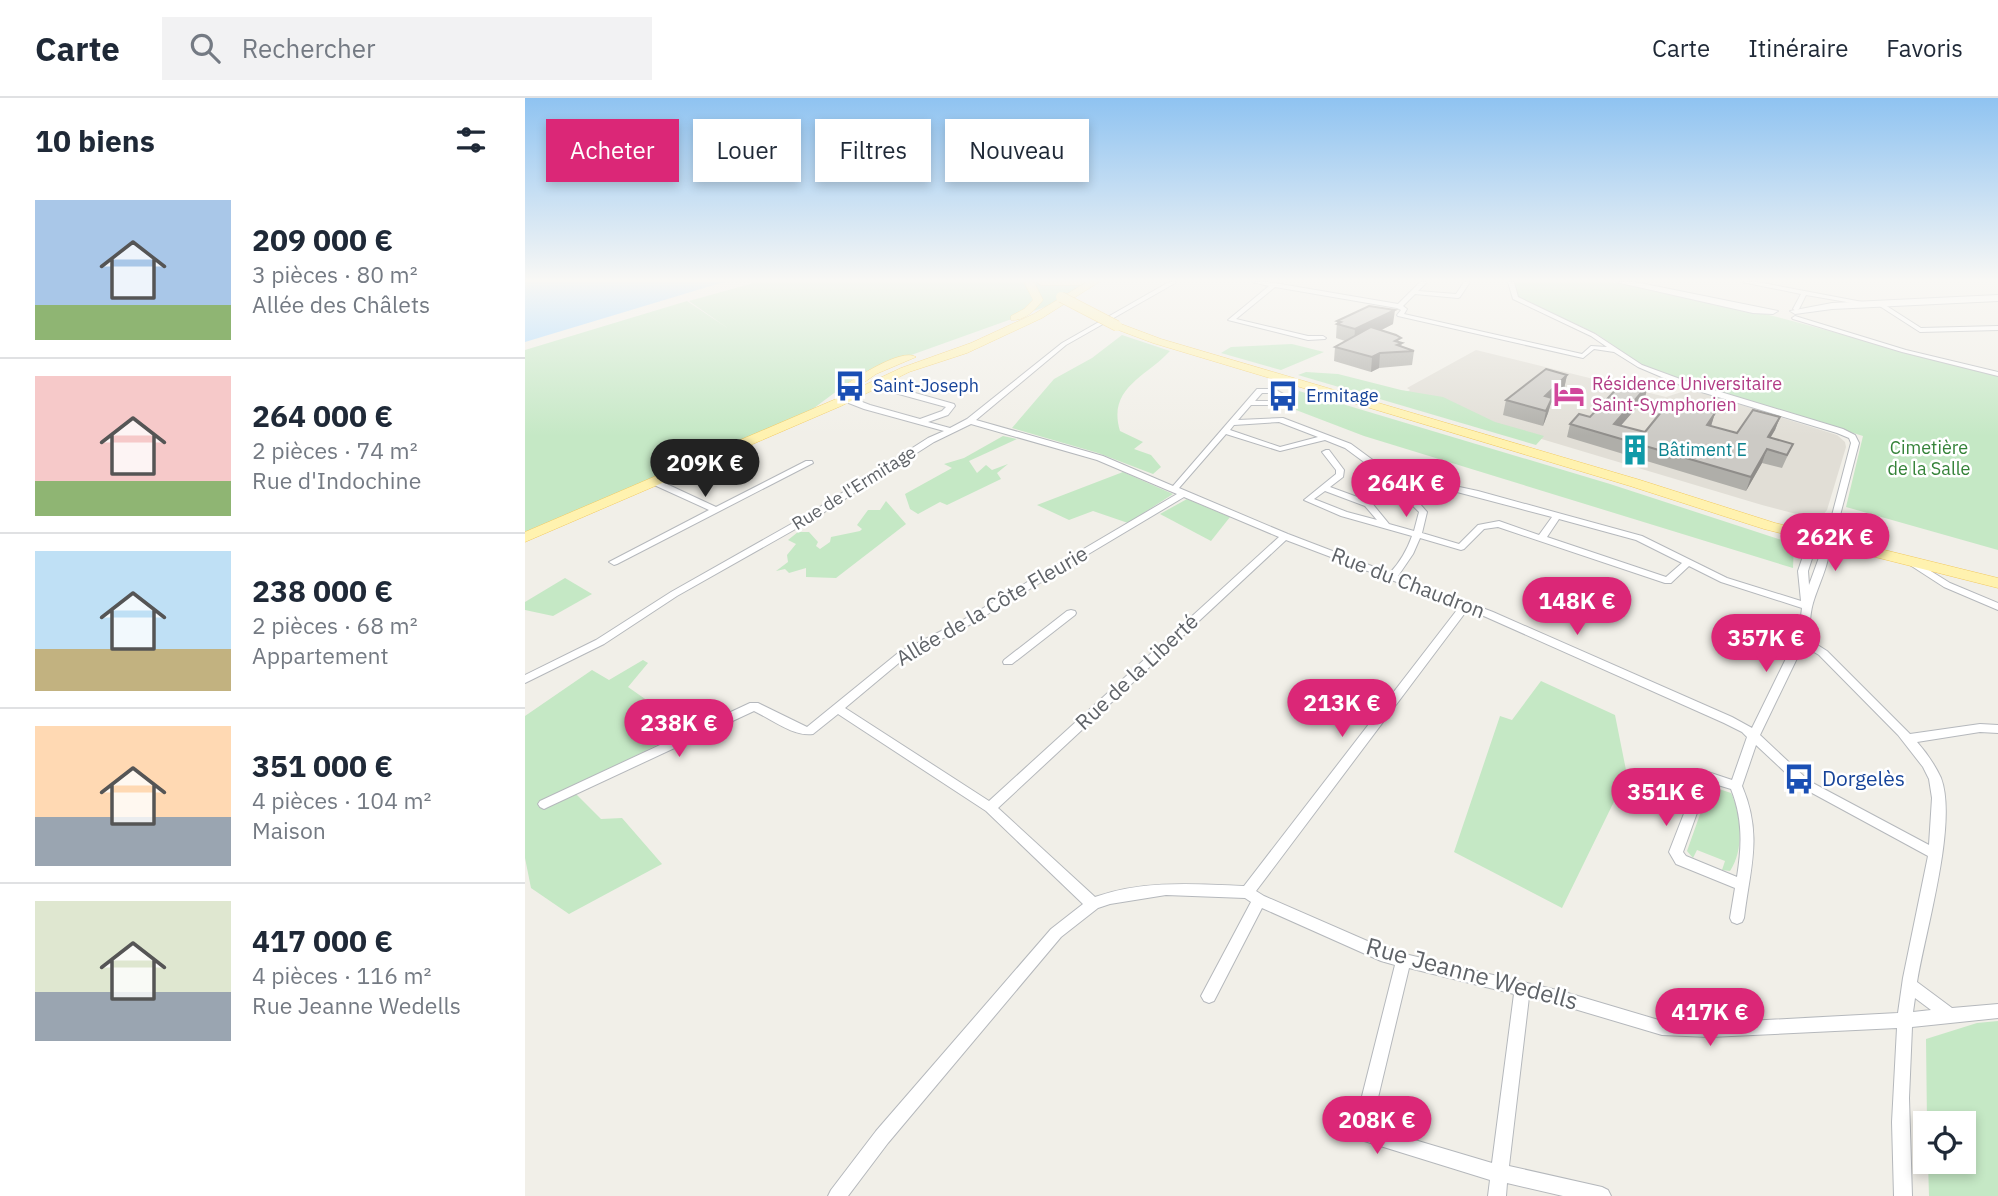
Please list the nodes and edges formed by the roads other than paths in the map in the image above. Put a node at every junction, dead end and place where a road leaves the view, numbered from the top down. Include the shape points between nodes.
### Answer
1 (986, 333) edge
2 (992, 333) edge
3 (1084, 333) edge
4 (1136, 333) edge
5 (1288, 333) edge
6 (1481, 333) edge
7 (1589, 333) edge
8 (1851, 333) edge
9 (1323, 338) dead end
10 (968, 342) junction
11 (1615, 351) junction
12 (916, 355) junction
13 (1998, 374) edge
14 (889, 381) junction
15 (1250, 403) dead end
16 (837, 404) junction
17 (923, 421) junction
18 (970, 421) junction
19 (1233, 423) junction
20 (950, 430) junction
21 (1226, 431) junction
22 (1327, 438) junction
23 (1326, 452) dead end
24 (809, 463) dead end
25 (1392, 475) junction
26 (655, 482) junction
27 (1324, 488) junction
28 (1457, 489) junction
29 (1179, 492) junction
30 (1416, 503) junction
31 (716, 510) junction
32 (1557, 516) junction
33 (1385, 525) junction
34 (1418, 535) junction
35 (1827, 535) junction
36 (1285, 536) junction
37 (525, 537) edge
38 (1542, 537) junction
39 (614, 562) dead end
40 (1688, 562) junction
41 (1913, 564) junction
42 (1998, 572) edge
43 (1392, 577) junction
44 (1998, 583) edge
45 (1466, 605) junction
46 (1807, 606) junction
47 (1998, 607) edge
48 (1071, 612) dead end
49 (1806, 624) junction
50 (1799, 644) junction
51 (1823, 653) junction
52 (1008, 662) dead end
53 (525, 679) edge
54 (839, 709) junction
55 (1998, 729) edge
56 (1754, 735) junction
57 (1907, 739) junction
58 (1735, 786) junction
59 (544, 804) dead end
60 (990, 808) junction
61 (1933, 853) junction
62 (1740, 884) junction
63 (1253, 896) junction
64 (1093, 904) junction
65 (1737, 918) dead end
66 (1403, 961) junction
67 (1910, 985) junction
68 (1523, 989) junction
69 (1209, 996) dead end
70 (1998, 1011) edge
71 (1950, 1016) junction
72 (1905, 1020) junction
73 (1500, 1172) junction
74 (837, 1196) edge
75 (1497, 1196) edge
76 (1602, 1196) edge
77 (1903, 1196) edge

1 - 10 main road
2 - 10 main road
3 - 18 street, Rue de l'Ermitage
4 - 35 main road, bridge via 1705,508
5 - 9 street
6 - 11 street via 1583,356 1593,347
7 - 11 street
8 - 13 street
10 - 12 main road
10 - 14 main road
11 - 35 street via 1671,379 1852,437 1855,443
12 - 14 main road via 883,370 881,375
12 - 16 main road via 864,376
14 - 16 main road
14 - 17 street via 898,391 951,406
15 - 19 street, Allée de la Côte Fleurie
16 - 17 street
16 - 26 main road
17 - 20 street
18 - 20 street, Rue de l'Ermitage
18 - 29 street, Rue du Chaudron via 1100,458
19 - 21 street, Allée de la Côte Fleurie
19 - 22 street via 1280,420
20 - 53 street, Rue de l'Ermitage via 600,642
21 - 22 street via 1280,449
21 - 29 street, Allée de la Côte Fleurie
22 - 25 street via 1358,451
23 - 27 street via 1340,475
24 - 31 street
25 - 28 street
25 - 30 street
26 - 31 street
26 - 37 main road
27 - 33 street via 1368,505
27 - 33 street via 1308,500
28 - 30 street
28 - 32 street
29 - 36 street, Rue du Chaudron
29 - 54 street, Allée de la Côte Fleurie via 967,622 902,655
30 - 34 street via 1423,512
31 - 39 street
32 - 38 street
32 - 40 street via 1639,538
33 - 34 street
34 - 38 street via 1461,547 1481,527 1499,524
34 - 43 street via 1405,563
35 - 41 main road
35 - 42 main road
35 - 46 street via 1826,552
35 - 46 street via 1812,544 1804,564
36 - 43 street, Rue du Chaudron
36 - 60 street, Rue de la Liberté
38 - 40 street via 1668,581
40 - 46 street via 1724,580
41 - 44 main road
41 - 47 street
43 - 45 street, Rue du Chaudron
45 - 56 street, Rue du Chaudron
45 - 63 street
46 - 49 street
48 - 52 street
49 - 50 street
49 - 51 street
50 - 51 street
50 - 56 street
51 - 57 street
54 - 59 street, Allée de la Côte Fleurie via 809,731 754,706
54 - 60 street
55 - 57 street
56 - 58 street
56 - 61 street, Rue du Chaudron via 1805,784
57 - 61 street via 1923,757 1939,791
58 - 62 street via 1749,829
58 - 62 street via 1703,778 1676,852 1681,860
60 - 64 street
61 - 67 street
62 - 65 street
63 - 64 street, Rue Jeanne Wedells via 1166,889
63 - 66 street, Rue Jeanne Wedells
63 - 69 street
64 - 74 street, Rue Jeanne Wedells via 1056,933
66 - 68 street, Rue Jeanne Wedells
66 - 73 street via 1361,1132
67 - 71 street
67 - 72 street
68 - 72 street, Rue Jeanne Wedells via 1682,1030
68 - 73 street
70 - 71 street, Rue Jeanne Wedells
71 - 72 street, Rue Jeanne Wedells
72 - 77 street
73 - 75 street
73 - 76 street

